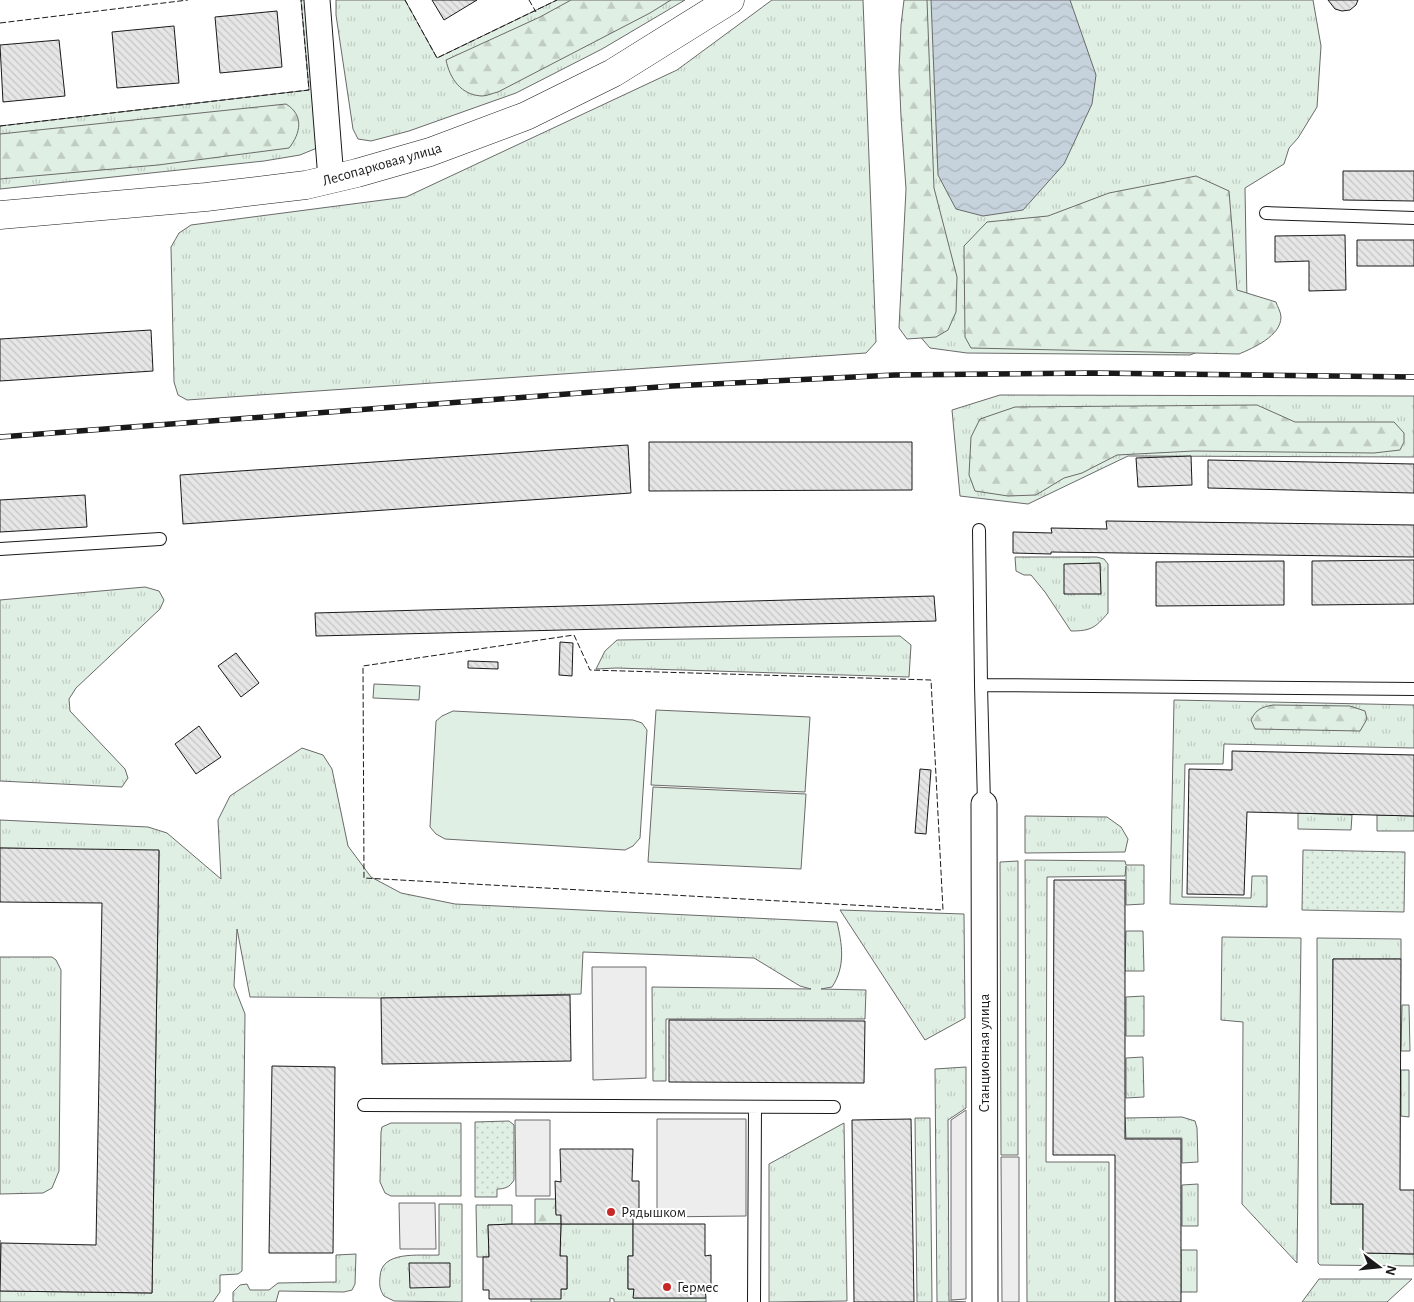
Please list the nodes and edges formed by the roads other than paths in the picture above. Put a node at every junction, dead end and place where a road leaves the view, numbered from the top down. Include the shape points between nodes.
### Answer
1 (317, 0) edge
2 (730, 0) edge
3 (331, 179) junction
4 (1266, 213) dead end
5 (0, 215) edge
6 (1414, 218) edge
7 (979, 530) dead end
8 (160, 539) dead end
9 (0, 548) edge
10 (980, 685) junction
11 (1414, 689) edge
12 (984, 804) joint
13 (364, 1105) dead end
14 (755, 1107) junction
15 (834, 1107) dead end
16 (754, 1302) edge
17 (985, 1302) edge

1 - 3 street
2 - 3 street, Лесопарковая улица via 613,73 526,116 430,152
3 - 5 street, Лесопарковая улица via 206,197
4 - 6 lane
7 - 10 lane
8 - 9 lane
10 - 11 lane
10 - 12 lane
12 - 17 street, Станционная улица
13 - 14 lane
14 - 15 lane
14 - 16 lane

